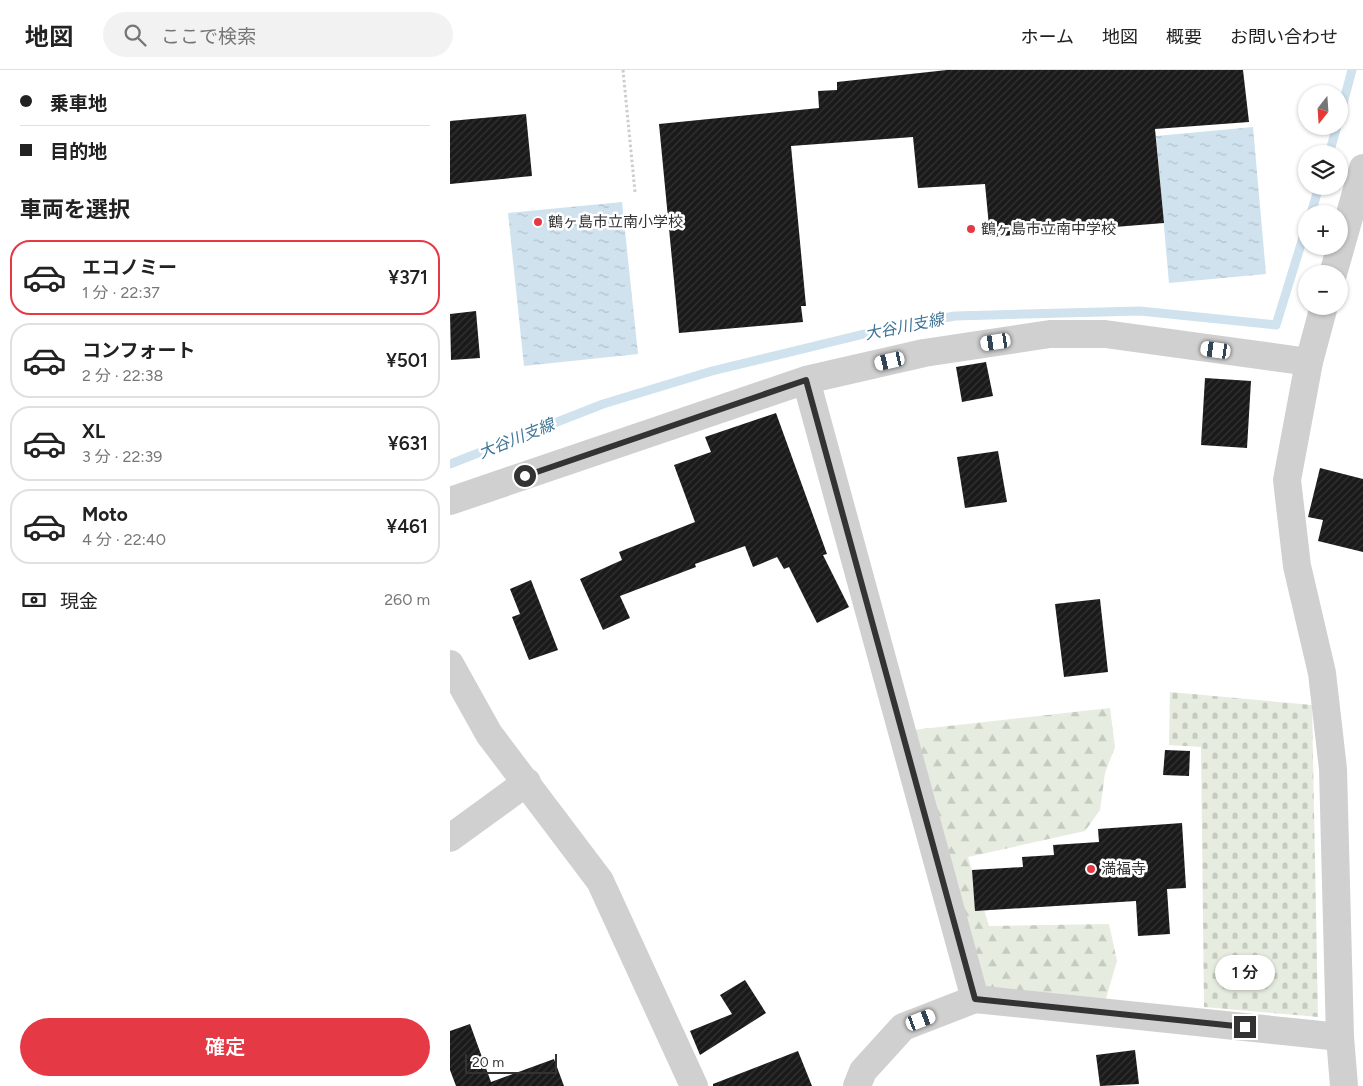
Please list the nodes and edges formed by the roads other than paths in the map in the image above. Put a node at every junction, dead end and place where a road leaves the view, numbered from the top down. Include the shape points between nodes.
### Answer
1 (1363, 168) edge
2 (1336, 265) edge
3 (1322, 315) edge
4 (1309, 362) junction
5 (806, 380) junction
6 (450, 501) edge
7 (450, 664) edge
8 (527, 782) junction
9 (450, 838) edge
10 (975, 999) junction
11 (1340, 1037) junction
12 (694, 1086) edge
13 (857, 1086) edge
14 (1344, 1086) edge

1 - 2 street
3 - 4 street
4 - 5 street via 1105,334 1050,334 924,353
4 - 11 street via 1287,480 1297,566 1322,673 1333,769
5 - 6 street
5 - 10 street
7 - 8 street via 489,734
8 - 9 street
8 - 12 street via 600,881
10 - 11 street
10 - 13 street via 903,1027 863,1071
11 - 14 street

